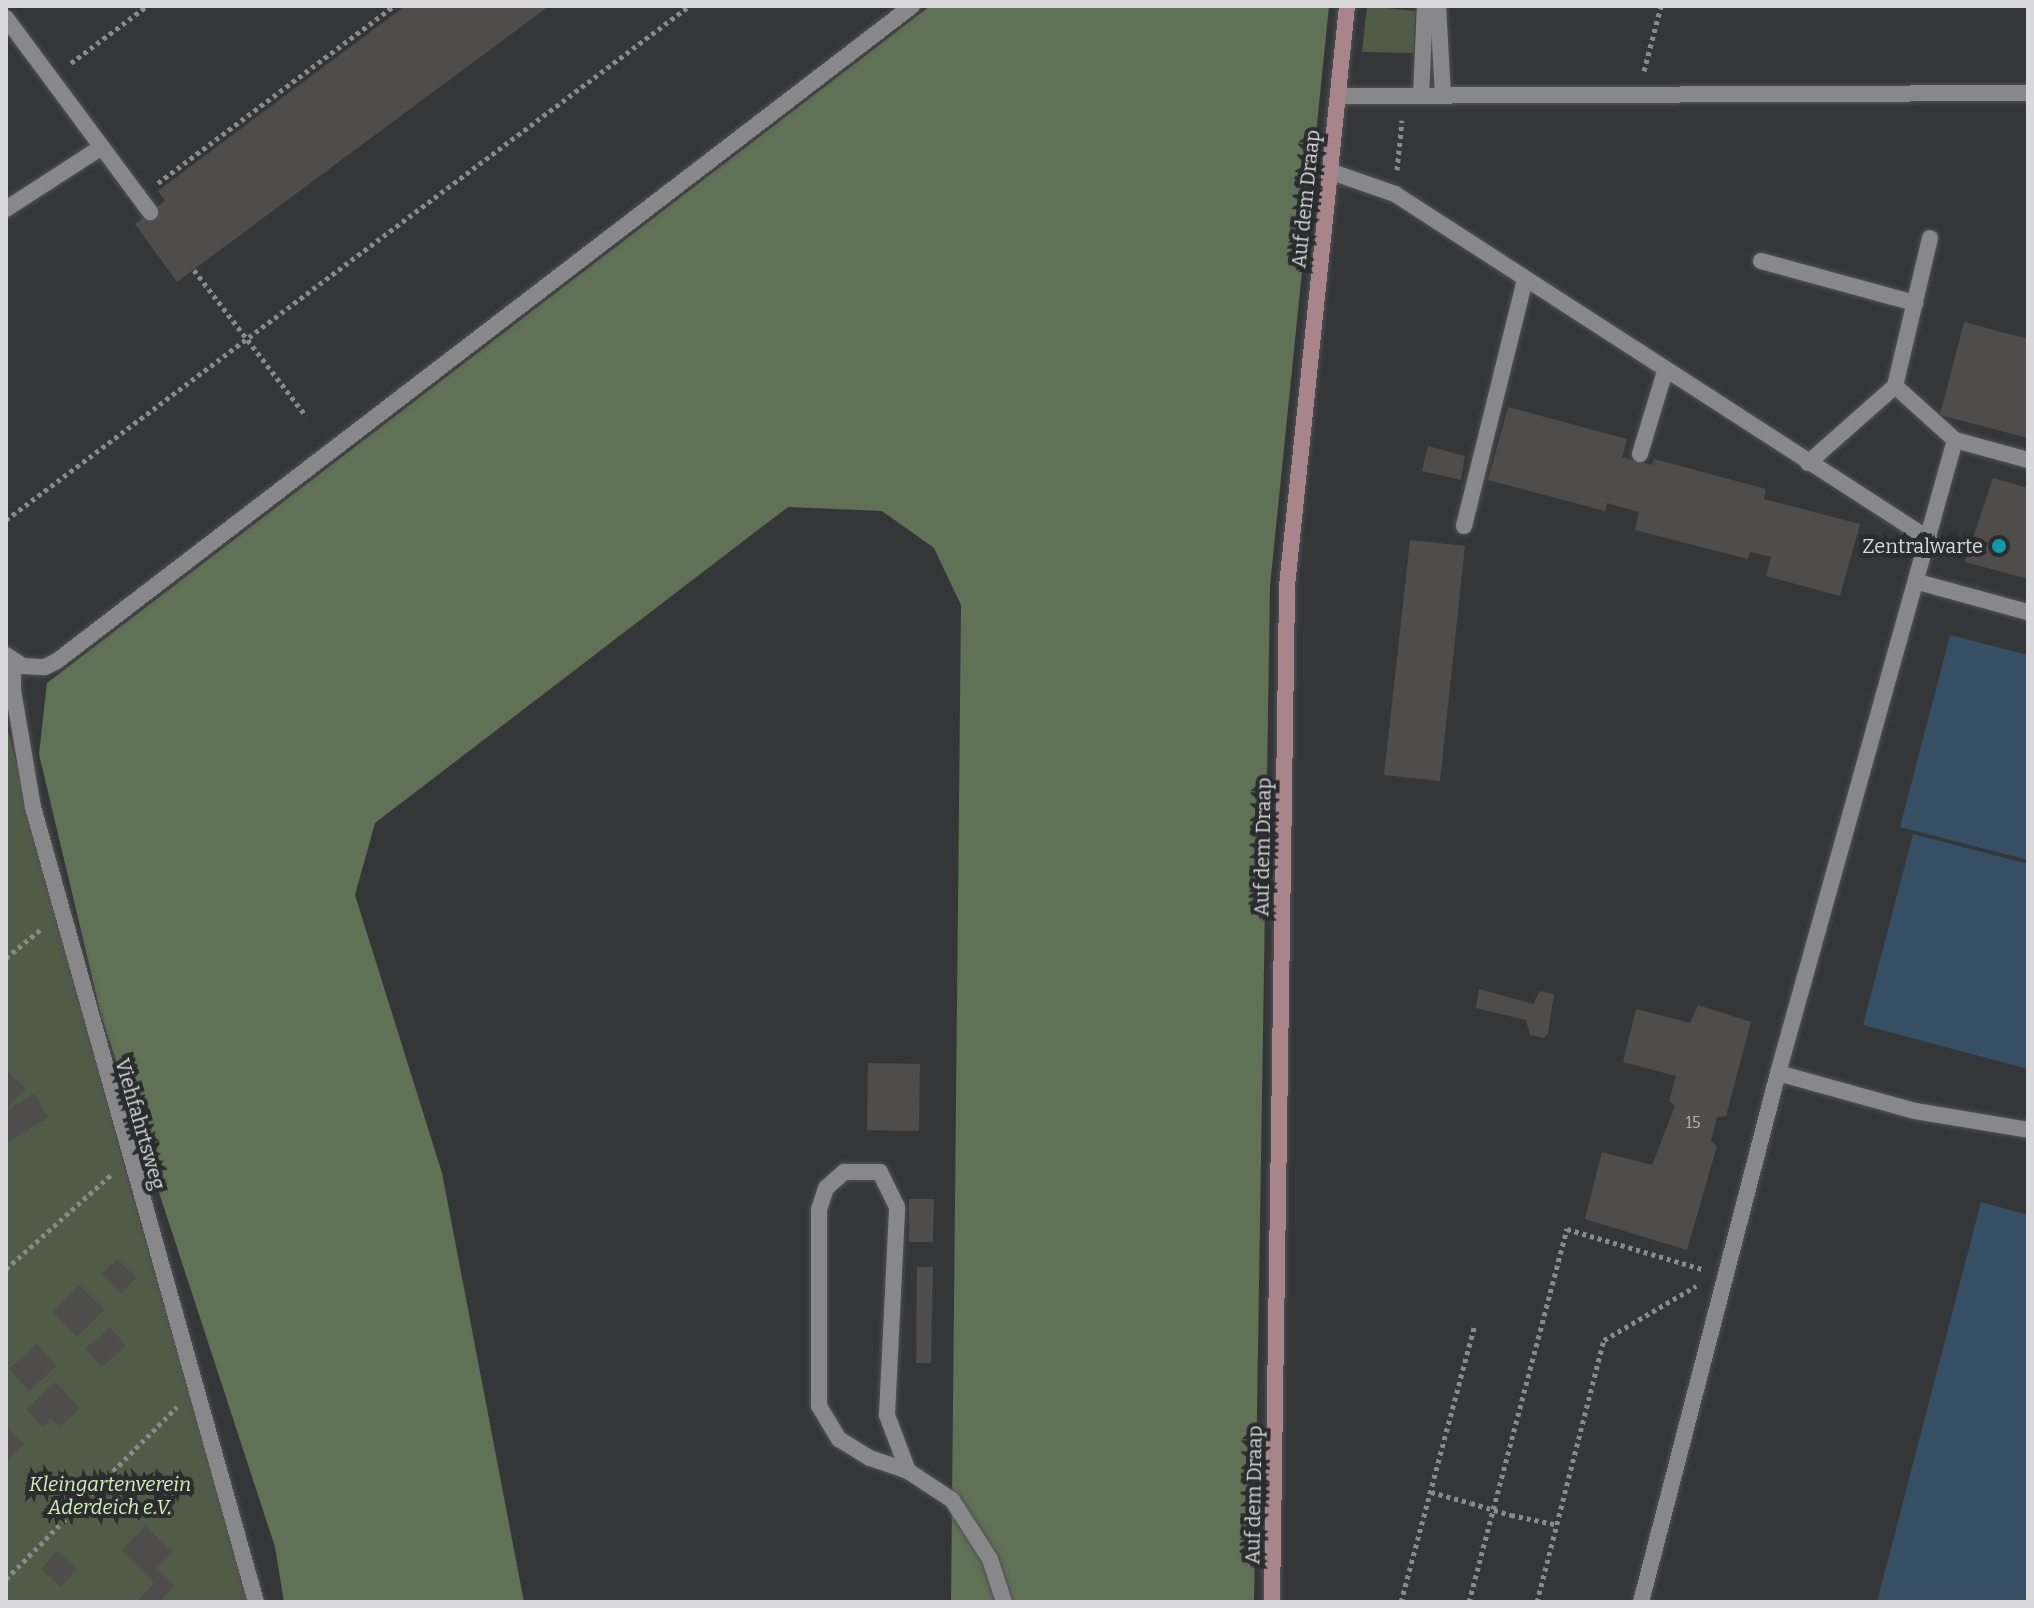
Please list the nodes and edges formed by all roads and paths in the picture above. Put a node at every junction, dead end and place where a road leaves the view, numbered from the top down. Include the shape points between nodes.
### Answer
1 (147, 6) edge
2 (394, 6) edge
3 (689, 6) edge
4 (912, 6) edge
5 (1347, 6) edge
6 (1425, 6) edge
7 (1438, 6) edge
8 (1661, 6) edge
9 (6, 18) edge
10 (51, 78) junction
11 (2028, 93) edge
12 (1338, 96) junction
13 (1413, 96) junction
14 (1443, 96) junction
15 (1638, 96) junction
16 (102, 147) junction
17 (1329, 171) junction
18 (1395, 194) junction
19 (139, 197) junction
20 (6, 209) edge
21 (150, 212) dead end
22 (1930, 238) dead end
23 (1761, 261) dead end
24 (194, 270) dead end
25 (1525, 280) junction
26 (1915, 303) junction
27 (246, 338) junction
28 (1665, 371) junction
29 (1895, 386) junction
30 (306, 416) dead end
31 (1955, 440) junction
32 (1640, 454) dead end
33 (2028, 460) edge
34 (1808, 463) junction
35 (6, 520) edge
36 (1464, 526) dead end
37 (1929, 539) junction
38 (1918, 582) junction
39 (2028, 612) edge
40 (10, 658) edge
41 (48, 924) dead end
42 (6, 958) edge
43 (1778, 1073) junction
44 (2028, 1130) edge
45 (116, 1171) dead end
46 (6, 1269) edge
47 (1720, 1275) junction
48 (1474, 1327) dead end
49 (178, 1407) dead end
50 (908, 1471) junction
51 (1431, 1492) junction
52 (1554, 1524) junction
53 (6, 1579) edge
54 (256, 1602) edge
55 (1004, 1602) edge
56 (1272, 1602) edge
57 (1401, 1602) edge
58 (1469, 1602) edge
59 (1537, 1602) edge
60 (1641, 1602) edge

1 - 10 path
2 - 19 path
3 - 27 path
4 - 40 street via 57,661 34,668
5 - 12 street, Auf dem Draap
6 - 13 street
7 - 14 street
8 - 15 path
9 - 10 street
10 - 16 street
11 - 15 street
12 - 13 street
12 - 17 street, Auf dem Draap
13 - 14 street
13 - 18 path
14 - 15 street
16 - 19 street
16 - 20 street
17 - 18 street
17 - 56 street, Auf dem Draap via 1287,586
18 - 25 street
19 - 21 street
22 - 26 street
23 - 26 street
24 - 27 path
25 - 28 street
25 - 36 street
26 - 29 street
27 - 30 path
27 - 35 path
28 - 32 street
28 - 34 street
29 - 31 street
29 - 34 street
31 - 33 street
31 - 37 street
34 - 37 street
37 - 38 street
38 - 39 street
38 - 43 street
40 - 54 street, Viehfahrtsweg via 33,807
41 - 42 path
43 - 44 street via 1915,1111
43 - 47 street
45 - 46 path
47 - 52 path via 1604,1340
47 - 58 path via 1567,1229
47 - 60 street
48 - 51 path
49 - 53 path
50 - 50 street via 870,1458 839,1439 819,1406 819,1210 826,1188 844,1172 880,1172 897,1207 887,1415
50 - 55 street via 952,1500 990,1559
51 - 52 path, bridge
51 - 57 path
52 - 59 path

